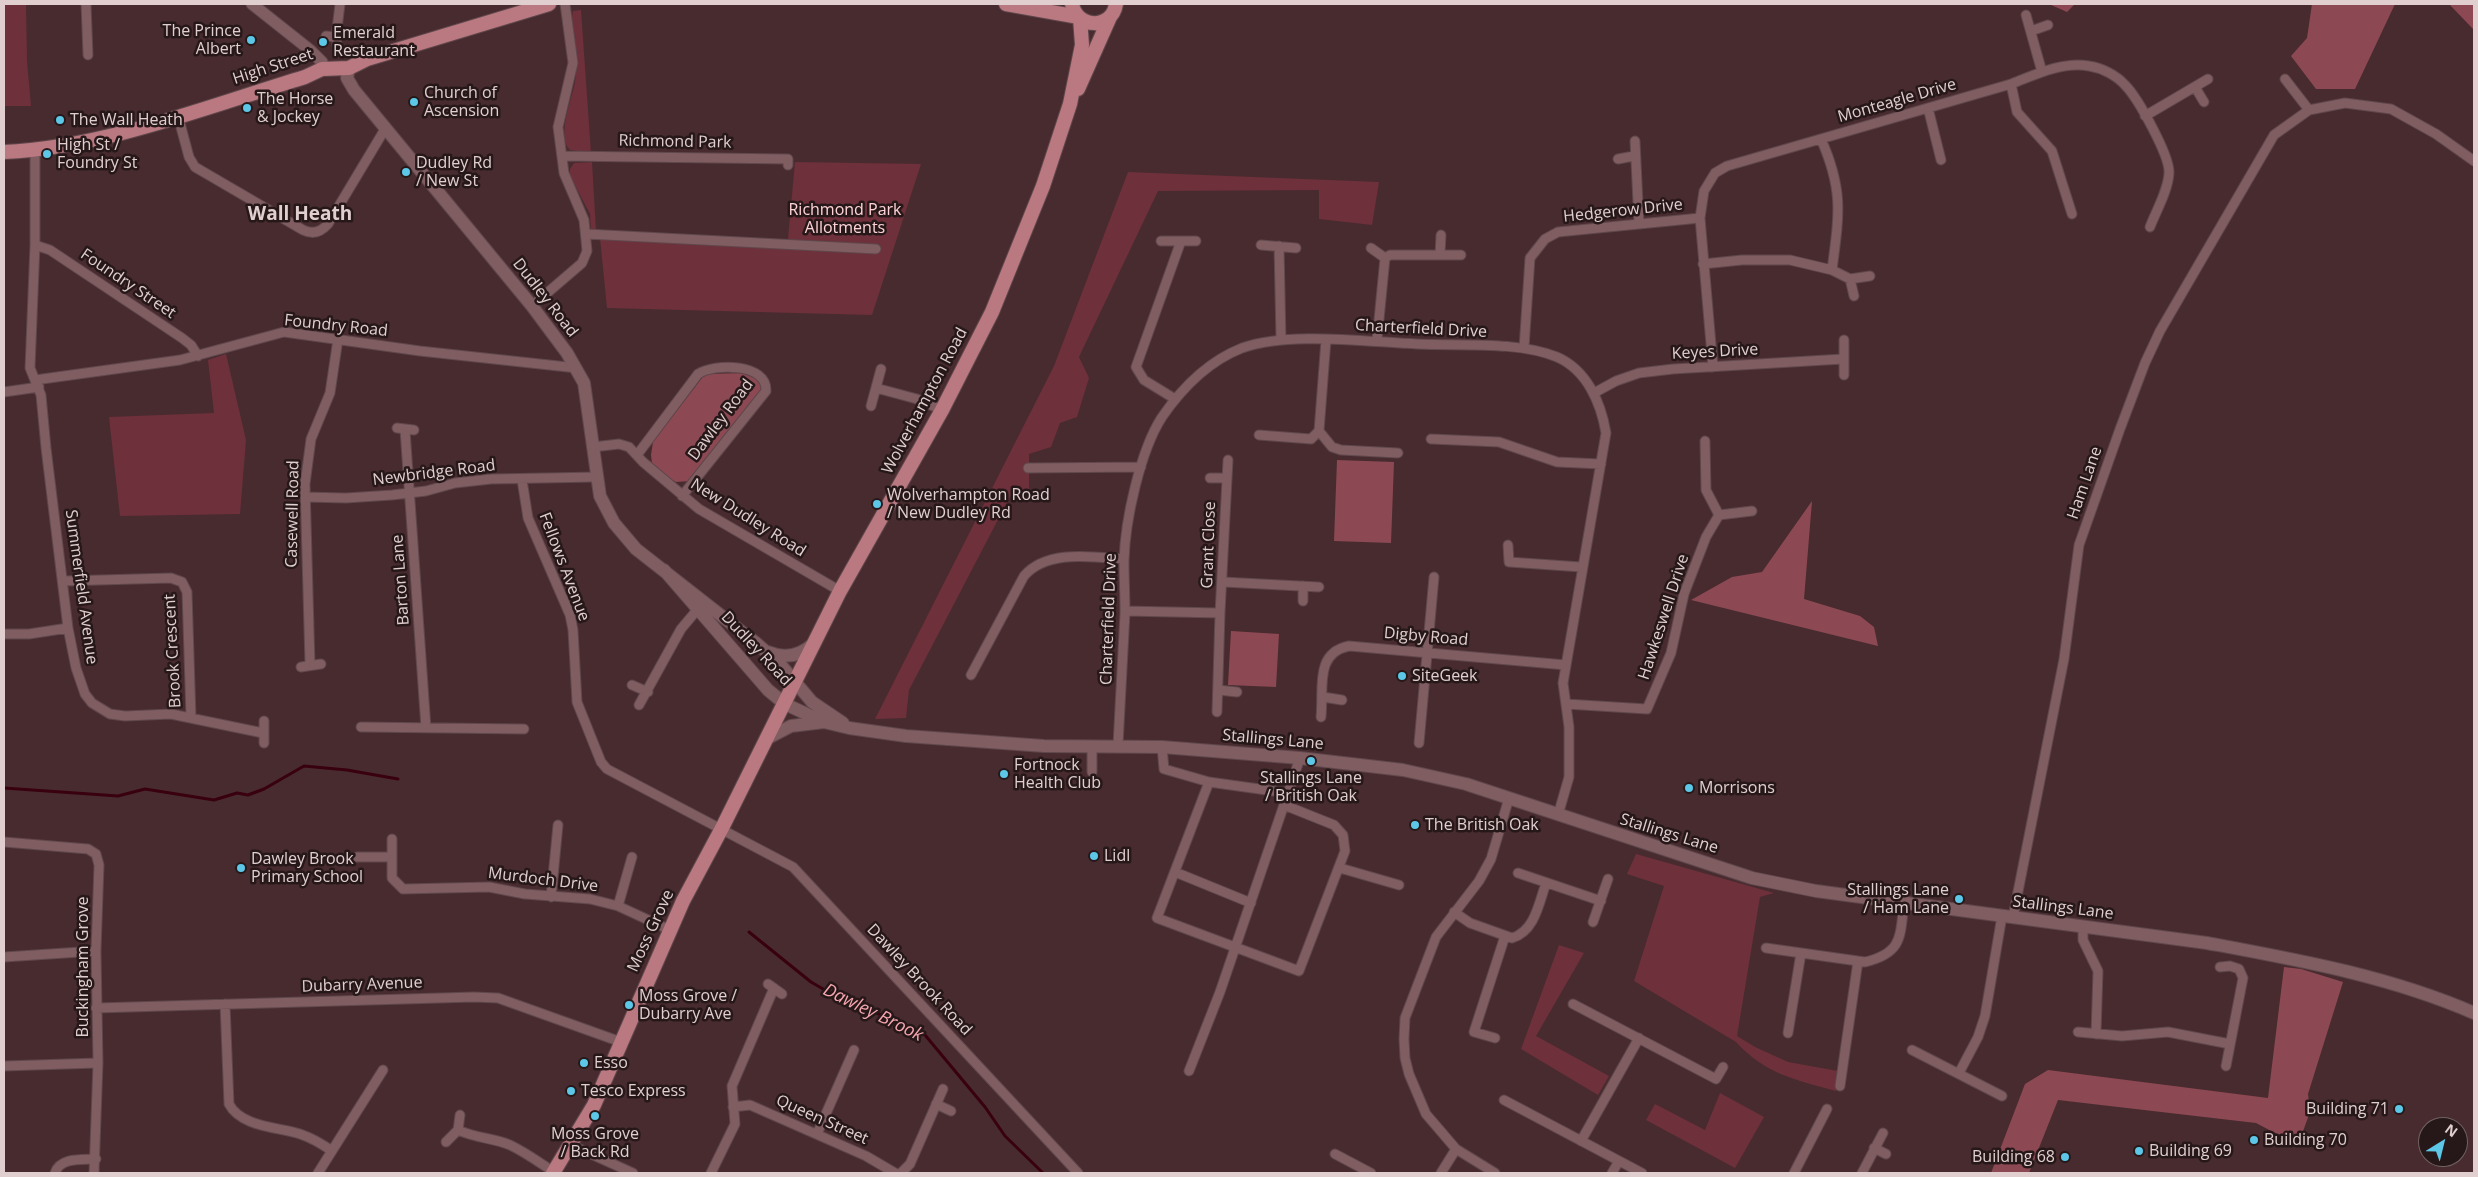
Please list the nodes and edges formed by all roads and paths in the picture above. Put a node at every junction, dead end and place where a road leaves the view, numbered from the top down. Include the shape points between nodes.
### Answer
1 (86, 4) edge
2 (252, 4) edge
3 (340, 4) edge
4 (549, 4) edge
5 (565, 4) edge
6 (1006, 4) edge
7 (1072, 4) edge
8 (1116, 4) edge
9 (2026, 15) dead end
10 (1110, 17) junction
11 (1080, 18) junction
12 (2048, 25) dead end
13 (2031, 31) junction
14 (326, 36) dead end
15 (336, 37) junction
16 (338, 52) dead end
17 (88, 55) dead end
18 (322, 68) junction
19 (349, 68) junction
20 (2042, 72) junction
21 (2208, 79) dead end
22 (2285, 79) dead end
23 (2011, 84) junction
24 (2195, 87) junction
25 (2204, 102) dead end
26 (1070, 104) junction
27 (1928, 108) junction
28 (2309, 110) junction
29 (178, 116) junction
30 (2145, 116) junction
31 (385, 129) junction
32 (1821, 139) junction
33 (1635, 141) dead end
34 (35, 150) junction
35 (4, 152) edge
36 (562, 156) junction
37 (1634, 156) junction
38 (788, 159) dead end
39 (1618, 159) dead end
40 (1942, 160) dead end
41 (2474, 161) edge
42 (2072, 214) dead end
43 (1700, 218) junction
44 (1639, 224) junction
45 (2150, 227) dead end
46 (586, 234) junction
47 (1441, 235) dead end
48 (1161, 241) dead end
49 (1181, 241) junction
50 (1196, 241) dead end
51 (35, 245) junction
52 (1260, 245) dead end
53 (1279, 246) junction
54 (1296, 248) dead end
55 (1371, 248) dead end
56 (876, 249) dead end
57 (1440, 255) junction
58 (1461, 255) dead end
59 (1385, 258) junction
60 (1703, 264) junction
61 (1832, 270) junction
62 (1870, 276) dead end
63 (1850, 279) junction
64 (1854, 296) dead end
65 (532, 306) junction
66 (338, 339) junction
67 (1281, 340) junction
68 (1326, 340) junction
69 (1376, 340) junction
70 (1844, 340) dead end
71 (1524, 348) junction
72 (198, 356) junction
73 (1843, 359) junction
74 (1713, 367) junction
75 (577, 368) junction
76 (881, 370) dead end
77 (1844, 375) dead end
78 (37, 384) junction
79 (876, 388) junction
80 (4, 392) edge
81 (1594, 393) junction
82 (1175, 400) junction
83 (870, 406) dead end
84 (942, 410) junction
85 (406, 429) dead end
86 (1319, 431) junction
87 (1259, 435) dead end
88 (1431, 439) dead end
89 (1705, 442) dead end
90 (592, 447) junction
91 (1398, 453) dead end
92 (637, 455) junction
93 (1228, 460) dead end
94 (1601, 464) junction
95 (1140, 467) junction
96 (1028, 468) dead end
97 (597, 477) junction
98 (1210, 478) dead end
99 (1226, 478) junction
100 (522, 480) junction
101 (410, 493) junction
102 (682, 496) junction
103 (305, 497) junction
104 (1752, 511) dead end
105 (1719, 515) junction
106 (1508, 545) dead end
107 (1124, 559) junction
108 (1581, 567) junction
109 (664, 570) junction
110 (1434, 577) dead end
111 (64, 581) junction
112 (1223, 582) junction
113 (1304, 586) junction
114 (1319, 587) dead end
115 (840, 592) junction
116 (1303, 601) dead end
117 (698, 610) junction
118 (1125, 611) junction
119 (1220, 613) junction
120 (68, 628) junction
121 (4, 634) edge
122 (813, 644) junction
123 (766, 651) junction
124 (1426, 652) junction
125 (321, 664) dead end
126 (1566, 665) junction
127 (970, 675) dead end
128 (795, 684) junction
129 (632, 685) dead end
130 (1218, 690) junction
131 (648, 692) junction
132 (1236, 692) dead end
133 (1323, 697) junction
134 (1342, 700) dead end
135 (785, 704) junction
136 (1566, 704) junction
137 (639, 705) dead end
138 (1217, 712) dead end
139 (1321, 717) dead end
140 (192, 718) junction
141 (264, 721) dead end
142 (824, 722) junction
143 (361, 727) dead end
144 (426, 728) junction
145 (849, 728) junction
146 (524, 729) dead end
147 (262, 733) junction
148 (766, 739) junction
149 (264, 743) dead end
150 (1419, 743) dead end
151 (1118, 745) junction
152 (1092, 746) junction
153 (1162, 747) junction
154 (1300, 758) junction
155 (1092, 772) dead end
156 (1209, 782) junction
157 (1288, 793) junction
158 (1509, 798) junction
159 (1284, 805) junction
160 (1558, 815) junction
161 (558, 825) dead end
162 (722, 828) junction
163 (392, 839) dead end
164 (4, 842) edge
165 (357, 857) dead end
166 (390, 857) junction
167 (632, 857) dead end
168 (1340, 868) junction
169 (1175, 872) junction
170 (1518, 873) dead end
171 (1608, 879) dead end
172 (1546, 883) junction
173 (1399, 885) dead end
174 (551, 897) junction
175 (1601, 901) junction
176 (1251, 903) junction
177 (1904, 903) junction
178 (618, 906) junction
179 (1454, 912) junction
180 (2007, 917) junction
181 (1593, 922) dead end
182 (2083, 926) junction
183 (670, 930) junction
184 (1505, 936) junction
185 (1235, 947) junction
186 (1766, 948) dead end
187 (96, 951) junction
188 (1801, 953) junction
189 (4, 957) edge
190 (1858, 961) junction
191 (2220, 967) dead end
192 (775, 989) dead end
193 (225, 1004) junction
194 (1573, 1004) dead end
195 (96, 1008) junction
196 (2474, 1013) edge
197 (2078, 1032) dead end
198 (1788, 1033) dead end
199 (2096, 1034) junction
200 (1495, 1038) dead end
201 (1639, 1038) junction
202 (621, 1042) junction
203 (2230, 1044) junction
204 (854, 1050) dead end
205 (1912, 1050) dead end
206 (98, 1063) junction
207 (4, 1066) edge
208 (2226, 1066) dead end
209 (1723, 1067) dead end
210 (383, 1070) dead end
211 (1189, 1071) dead end
212 (1959, 1073) junction
213 (1840, 1086) dead end
214 (942, 1089) dead end
215 (2002, 1096) dead end
216 (1504, 1100) dead end
217 (936, 1104) junction
218 (733, 1107) junction
219 (1826, 1109) dead end
220 (951, 1111) dead end
221 (460, 1116) dead end
222 (458, 1130) junction
223 (1883, 1133) dead end
224 (817, 1134) junction
225 (1581, 1141) junction
226 (446, 1142) dead end
227 (571, 1145) junction
228 (1874, 1148) junction
229 (1456, 1149) junction
230 (332, 1151) junction
231 (1335, 1154) dead end
232 (1886, 1154) dead end
233 (96, 1158) junction
234 (1619, 1161) junction
235 (554, 1172) edge
236 (55, 1173) edge
237 (94, 1173) edge
238 (318, 1173) edge
239 (633, 1173) edge
240 (711, 1173) edge
241 (895, 1173) edge
242 (901, 1173) edge
243 (1078, 1173) edge
244 (1371, 1173) edge
245 (1441, 1173) edge
246 (1495, 1173) edge
247 (1612, 1173) edge
248 (1642, 1173) edge
249 (1794, 1173) edge
250 (1862, 1173) edge

1 - 17 street
2 - 18 street via 310,50 322,62
3 - 15 street
4 - 19 highway, High Street via 367,59
5 - 36 street via 573,63 572,78 559,117
6 - 11 highway
7 - 11 highway
8 - 10 highway, Wolverhampton Road
9 - 13 street
10 - 11 highway via 1092,24
10 - 26 highway, Wolverhampton Road
11 - 26 highway, Wolverhampton Road via 1082,44
12 - 13 street
13 - 20 street
14 - 15 street
15 - 16 street
18 - 19 highway, High Street
18 - 29 highway, High Street via 305,77
19 - 31 main road, Dudley Road via 349,81
20 - 23 street, Monteagle Drive
20 - 30 street, Monteagle Drive via 2078,65 2102,70 2126,86
21 - 24 street
22 - 28 street
23 - 27 street, Monteagle Drive
23 - 42 street via 2017,112 2052,152
24 - 25 street
24 - 30 street
26 - 84 highway, Wolverhampton Road via 1015,259
27 - 32 street, Monteagle Drive
27 - 40 street
28 - 41 street via 2345,103 2391,109 2436,134
28 - 180 street, Ham Lane via 2274,135 2160,332 2120,428 2079,545 2064,659
29 - 31 street via 189,157 195,167 312,233 321,231 328,224
29 - 34 highway, High Street via 96,140
30 - 45 street, Monteagle Drive via 2168,160 2170,172
31 - 65 main road, Dudley Road
32 - 43 street, Monteagle Drive via 1721,168 1704,191
32 - 61 street via 1838,188
33 - 37 street
34 - 35 highway, High Street
34 - 51 street
36 - 38 street, Richmond Park
36 - 46 street via 564,173 578,203
37 - 39 street
37 - 44 street
43 - 44 street, Hedgerow Drive
43 - 60 street, Monteagle Drive
44 - 71 street, Hedgerow Drive via 1558,232 1538,246 1530,258
46 - 56 street
46 - 65 street via 587,251 582,263
47 - 57 street
48 - 49 street
49 - 50 street
49 - 82 street via 1136,367 1144,380
51 - 72 street, Foundry Street via 50,250 182,338
51 - 78 street via 30,368
52 - 53 street
53 - 54 street
53 - 67 street
55 - 59 street
57 - 58 street
57 - 59 street via 1390,255
59 - 69 street
60 - 61 street via 1790,260
60 - 74 street, Monteagle Drive
61 - 63 street
62 - 63 street
63 - 64 street
65 - 75 main road, Dudley Road
66 - 72 street, Foundry Road via 284,332
66 - 75 street, Foundry Road
66 - 103 street, Casewell Road via 330,393 311,439
67 - 68 street, Charterfield Drive
67 - 82 street, Charterfield Drive via 1241,349 1219,361 1194,378
68 - 69 street, Charterfield Drive
68 - 86 street
69 - 71 street, Charterfield Drive
70 - 73 street
71 - 81 street, Charterfield Drive via 1558,357 1588,382
72 - 78 street, Foundry Road via 150,365 78,372
73 - 74 street, Keyes Drive
73 - 77 street
74 - 81 street, Keyes Drive via 1639,373
75 - 90 main road, Dudley Road via 584,383
76 - 79 street
78 - 80 street, Foundry Road
78 - 111 street, Summerfield Avenue
79 - 83 street
79 - 84 street via 918,399
81 - 94 street, Charterfield Drive via 1606,433
82 - 95 street, Charterfield Drive via 1156,428
84 - 115 highway, Wolverhampton Road
85 - 101 street, Barton Lane
86 - 87 street via 1311,439
86 - 91 street via 1332,447 1341,450
88 - 94 street via 1499,442 1551,460
89 - 105 street via 1706,490
90 - 92 street, New Dudley Road via 619,444 630,447
90 - 97 main road, Dudley Road
92 - 102 street, New Dudley Road
92 - 102 street, Dawley Road via 698,374 705,370 738,368 762,377 766,391
93 - 99 street, Grant Close
94 - 108 street, Charterfield Drive
95 - 96 street
95 - 107 street, Charterfield Drive
97 - 100 street, Newbridge Road
97 - 109 main road, Dudley Road via 600,496 625,538
98 - 99 street, Grant Close
99 - 112 street, Grant Close
100 - 101 street, Newbridge Road via 455,483
100 - 162 street, Fellows Avenue via 528,518 570,615 574,630 577,702 601,762 614,773
101 - 103 street, Newbridge Road via 346,498
101 - 144 street, Barton Lane
102 - 115 street, New Dudley Road
103 - 125 street, Casewell Road via 305,666
104 - 105 street
105 - 136 street, Hawkeswell Drive via 1706,537 1684,594 1671,653 1647,709
106 - 108 street via 1509,562
107 - 118 street, Charterfield Drive
107 - 127 street via 1076,556 1048,561 1030,569
108 - 126 street, Charterfield Drive
109 - 117 main road, Dudley Road
109 - 123 main road, Dudley Road
110 - 124 street
111 - 120 street, Summerfield Avenue
111 - 140 street, Brook Crescent via 171,578 182,582 188,592
112 - 113 street
112 - 119 street, Grant Close
113 - 114 street
113 - 116 street
115 - 122 highway, Wolverhampton Road
117 - 131 street via 681,628
117 - 135 main road, Dudley Road via 768,690
118 - 119 street
118 - 151 street, Charterfield Drive
119 - 130 street, Grant Close
120 - 121 street
120 - 140 street, Summerfield Avenue via 85,694 100,709 125,716 171,714
122 - 123 main road via 791,656
122 - 128 highway, Wolverhampton Road
123 - 128 main road, Dudley Road
124 - 126 street, Digby Road
124 - 133 street, Digby Road via 1342,648 1327,658
124 - 150 street
126 - 136 street, Charterfield Drive via 1563,683
128 - 135 highway, Wolverhampton Road
128 - 145 main road, Stallings Lane via 812,702
129 - 131 street
130 - 132 street
130 - 138 street, Grant Close
131 - 137 street
133 - 134 street
133 - 139 street, Digby Road
135 - 142 main road, Stallings Lane
135 - 148 highway, Moss Grove
136 - 160 street, Charterfield Drive via 1569,777
140 - 147 street, Summerfield Avenue
141 - 147 street
142 - 145 main road, Stallings Lane
142 - 148 main road via 784,728
143 - 144 street
144 - 146 street
145 - 152 main road, Stallings Lane via 971,741
147 - 149 street
148 - 162 highway, Moss Grove
151 - 152 main road, Stallings Lane
151 - 153 main road, Stallings Lane
152 - 155 street
153 - 154 main road, Stallings Lane
153 - 156 street via 1164,770
154 - 157 street
154 - 158 main road, Stallings Lane via 1402,770 1466,784
156 - 157 street
156 - 169 street
157 - 159 street
158 - 160 main road, Stallings Lane
158 - 179 street via 1491,859 1480,881
159 - 168 street via 1340,830 1345,844
159 - 176 street
160 - 177 main road, Stallings Lane via 1752,878
161 - 174 street
162 - 183 highway, Moss Grove
162 - 243 street, Dawley Brook Road via 792,867
163 - 166 street, Murdoch Drive
164 - 187 street, Buckingham Grove via 88,850 96,854 99,865
165 - 166 street
166 - 174 street, Murdoch Drive via 392,878 403,889 489,887
167 - 178 street
168 - 173 street
168 - 185 street via 1299,971
169 - 176 street
169 - 185 street via 1157,918
170 - 172 street
171 - 175 street
172 - 175 street
172 - 184 street via 1530,927 1518,936
174 - 178 street, Murdoch Drive via 590,899
175 - 181 street
176 - 185 street
177 - 180 main road, Stallings Lane
177 - 190 street via 1895,947 1886,956
178 - 183 street, Murdoch Drive
179 - 184 street via 1470,923
179 - 229 street via 1436,937 1405,1018 1404,1039 1413,1088 1426,1114
180 - 182 main road, Stallings Lane
180 - 212 street, Ham Lane via 1985,1016
182 - 196 main road, Stallings Lane via 2206,943 2332,968 2399,984
182 - 199 street via 2083,940 2098,971
183 - 202 highway, Moss Grove
184 - 200 street via 1474,1032
185 - 211 street
186 - 188 street
187 - 189 street
187 - 195 street, Buckingham Grove
188 - 190 street
188 - 198 street
190 - 213 street
191 - 203 street via 2239,968 2243,978
192 - 218 street via 732,1086
193 - 195 street, Dubarry Avenue
193 - 202 street, Dubarry Avenue via 498,998
193 - 230 street via 229,1104 232,1110 251,1121 302,1134
194 - 201 street
195 - 206 street, Buckingham Grove
197 - 199 street
199 - 203 street via 2168,1032
201 - 209 street via 1716,1079
201 - 225 street
202 - 227 highway, Moss Grove via 594,1105
203 - 208 street
204 - 224 street
205 - 212 street
206 - 207 street
206 - 233 street, Buckingham Grove
210 - 230 street
212 - 215 street
214 - 217 street
216 - 225 street
217 - 220 street
217 - 242 street via 910,1164
218 - 224 street, Queen Street via 750,1105
218 - 240 street via 735,1124
219 - 249 street
221 - 222 street
222 - 226 street
222 - 235 street via 511,1146
223 - 228 street
224 - 241 street, Queen Street
225 - 234 street
227 - 235 highway, Moss Grove
227 - 239 street
228 - 232 street
228 - 250 street
229 - 245 street
229 - 246 street
230 - 238 street
231 - 244 street
233 - 236 street via 65,1162
233 - 237 street, Buckingham Grove
234 - 247 street
234 - 248 street

